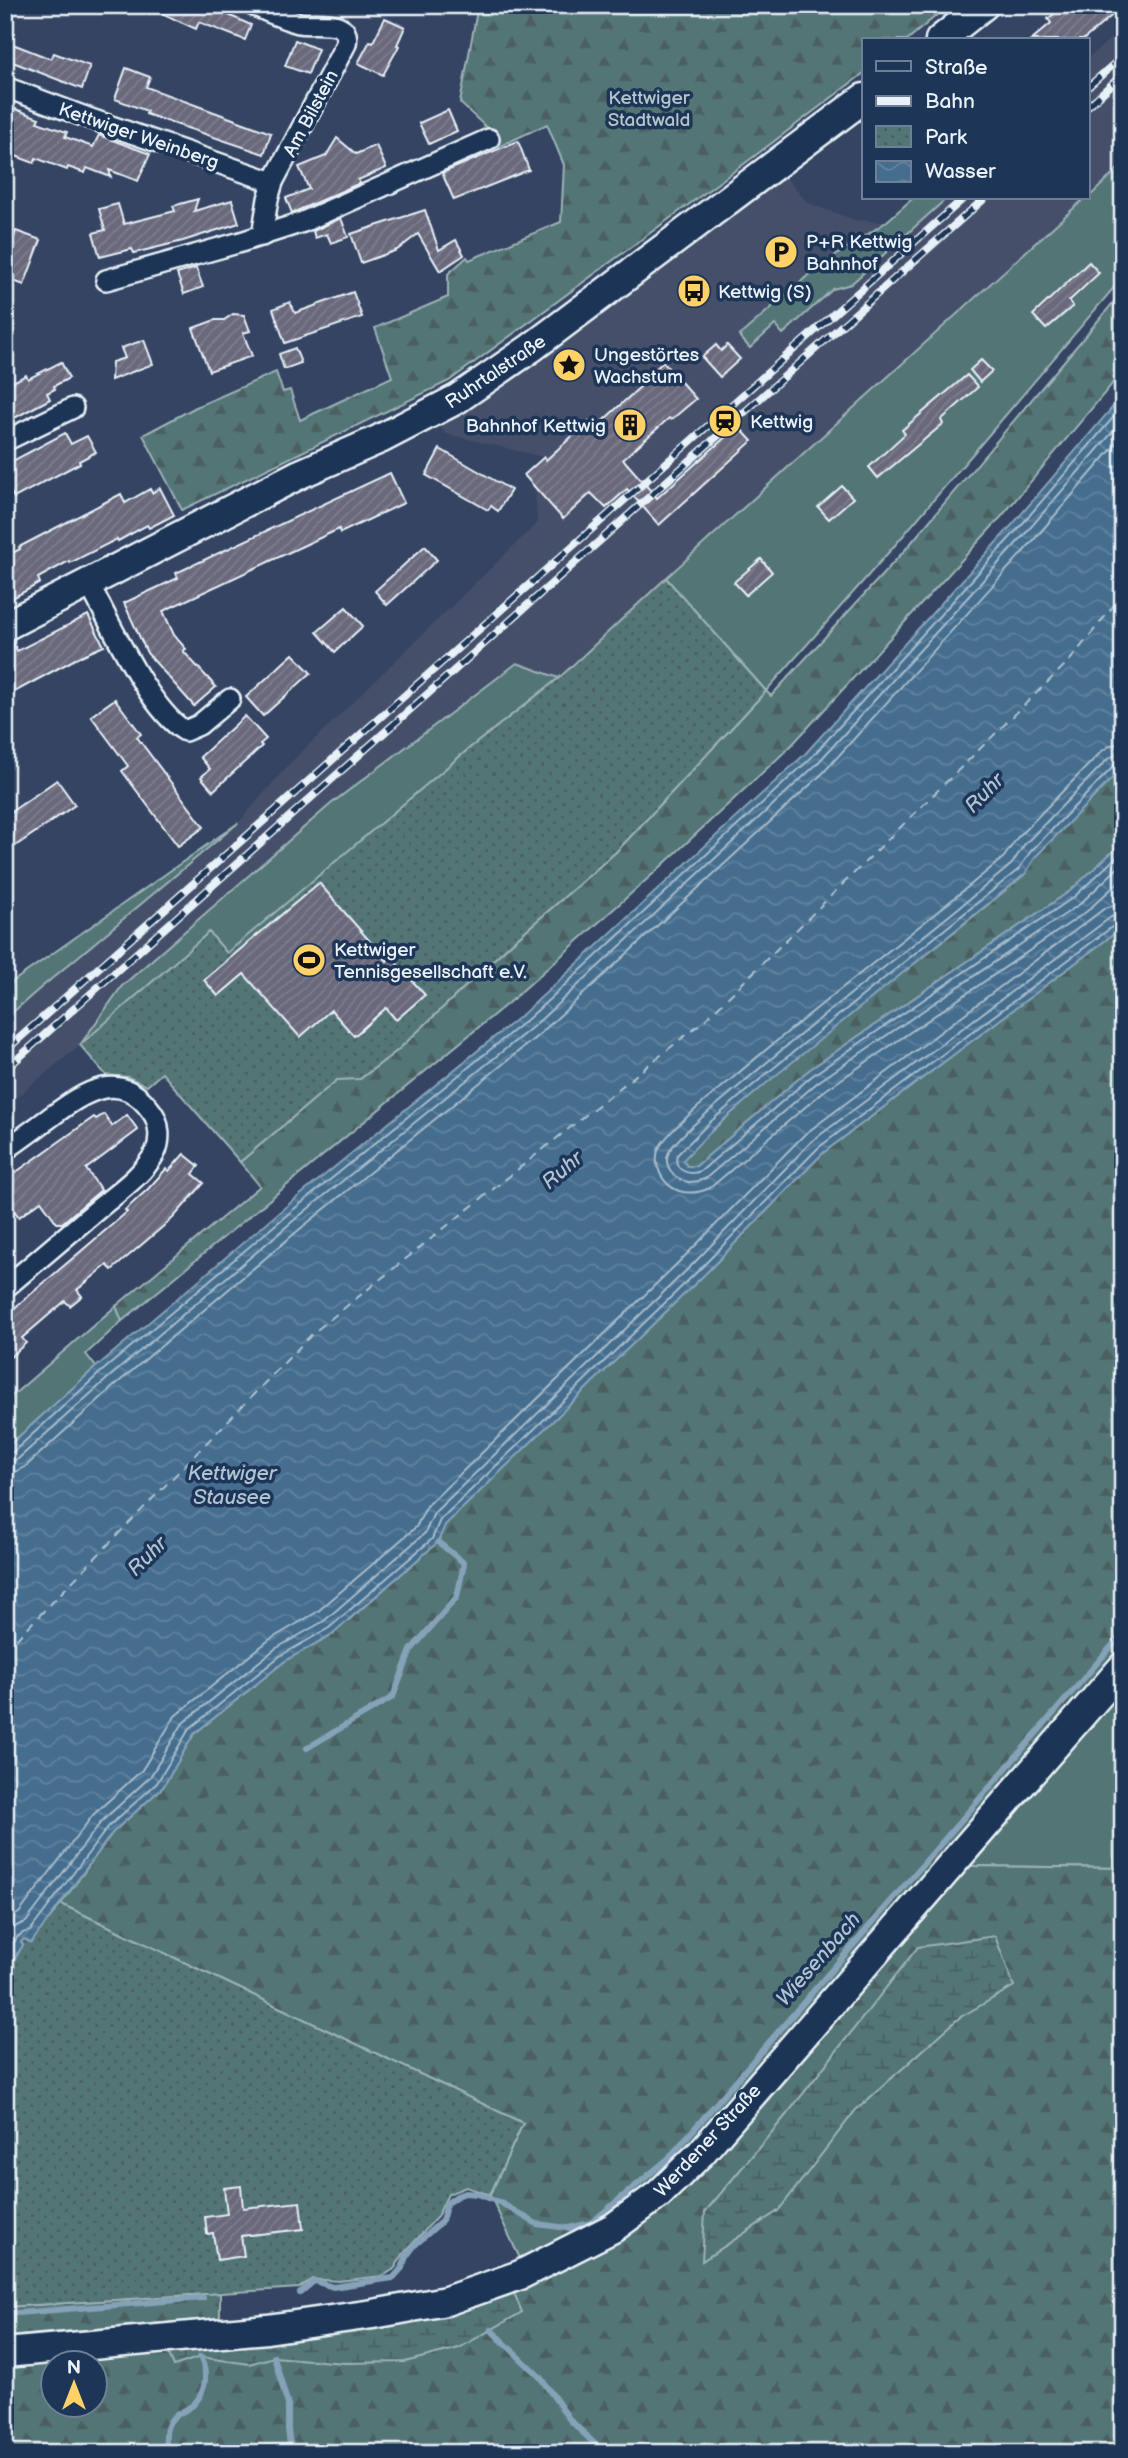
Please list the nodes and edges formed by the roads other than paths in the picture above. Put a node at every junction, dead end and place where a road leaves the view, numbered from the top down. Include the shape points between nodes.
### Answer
1 (252, 5) edge
2 (984, 5) edge
3 (323, 14) edge
4 (943, 38) edge
5 (5, 87) edge
6 (862, 100) edge
7 (489, 139) dead end
8 (273, 182) junction
9 (262, 236) junction
10 (106, 280) dead end
11 (74, 408) dead end
12 (5, 441) edge
13 (89, 584) junction
14 (5, 626) edge
15 (230, 699) dead end
16 (5, 1150) edge
17 (5, 1289) edge
18 (1123, 1667) edge
19 (5, 2353) edge

1 - 3 street via 300,23
2 - 4 main road
3 - 8 street, Am Bilstein via 345,31 346,44
5 - 8 street, Kettwiger Weinberg
6 - 13 main road, Ruhrtalstraße via 457,399 300,474
7 - 9 street
8 - 9 street, Am Bilstein
9 - 10 street
11 - 12 street
13 - 14 main road, Ruhrtalstraße
13 - 15 street via 137,674 174,724 186,731 200,725
16 - 17 street via 81,1095 100,1088 128,1091 144,1101 157,1119 155,1152 138,1175
18 - 19 main road, Werdener Straße via 701,2152 659,2194 612,2228 520,2275 446,2301 267,2329

